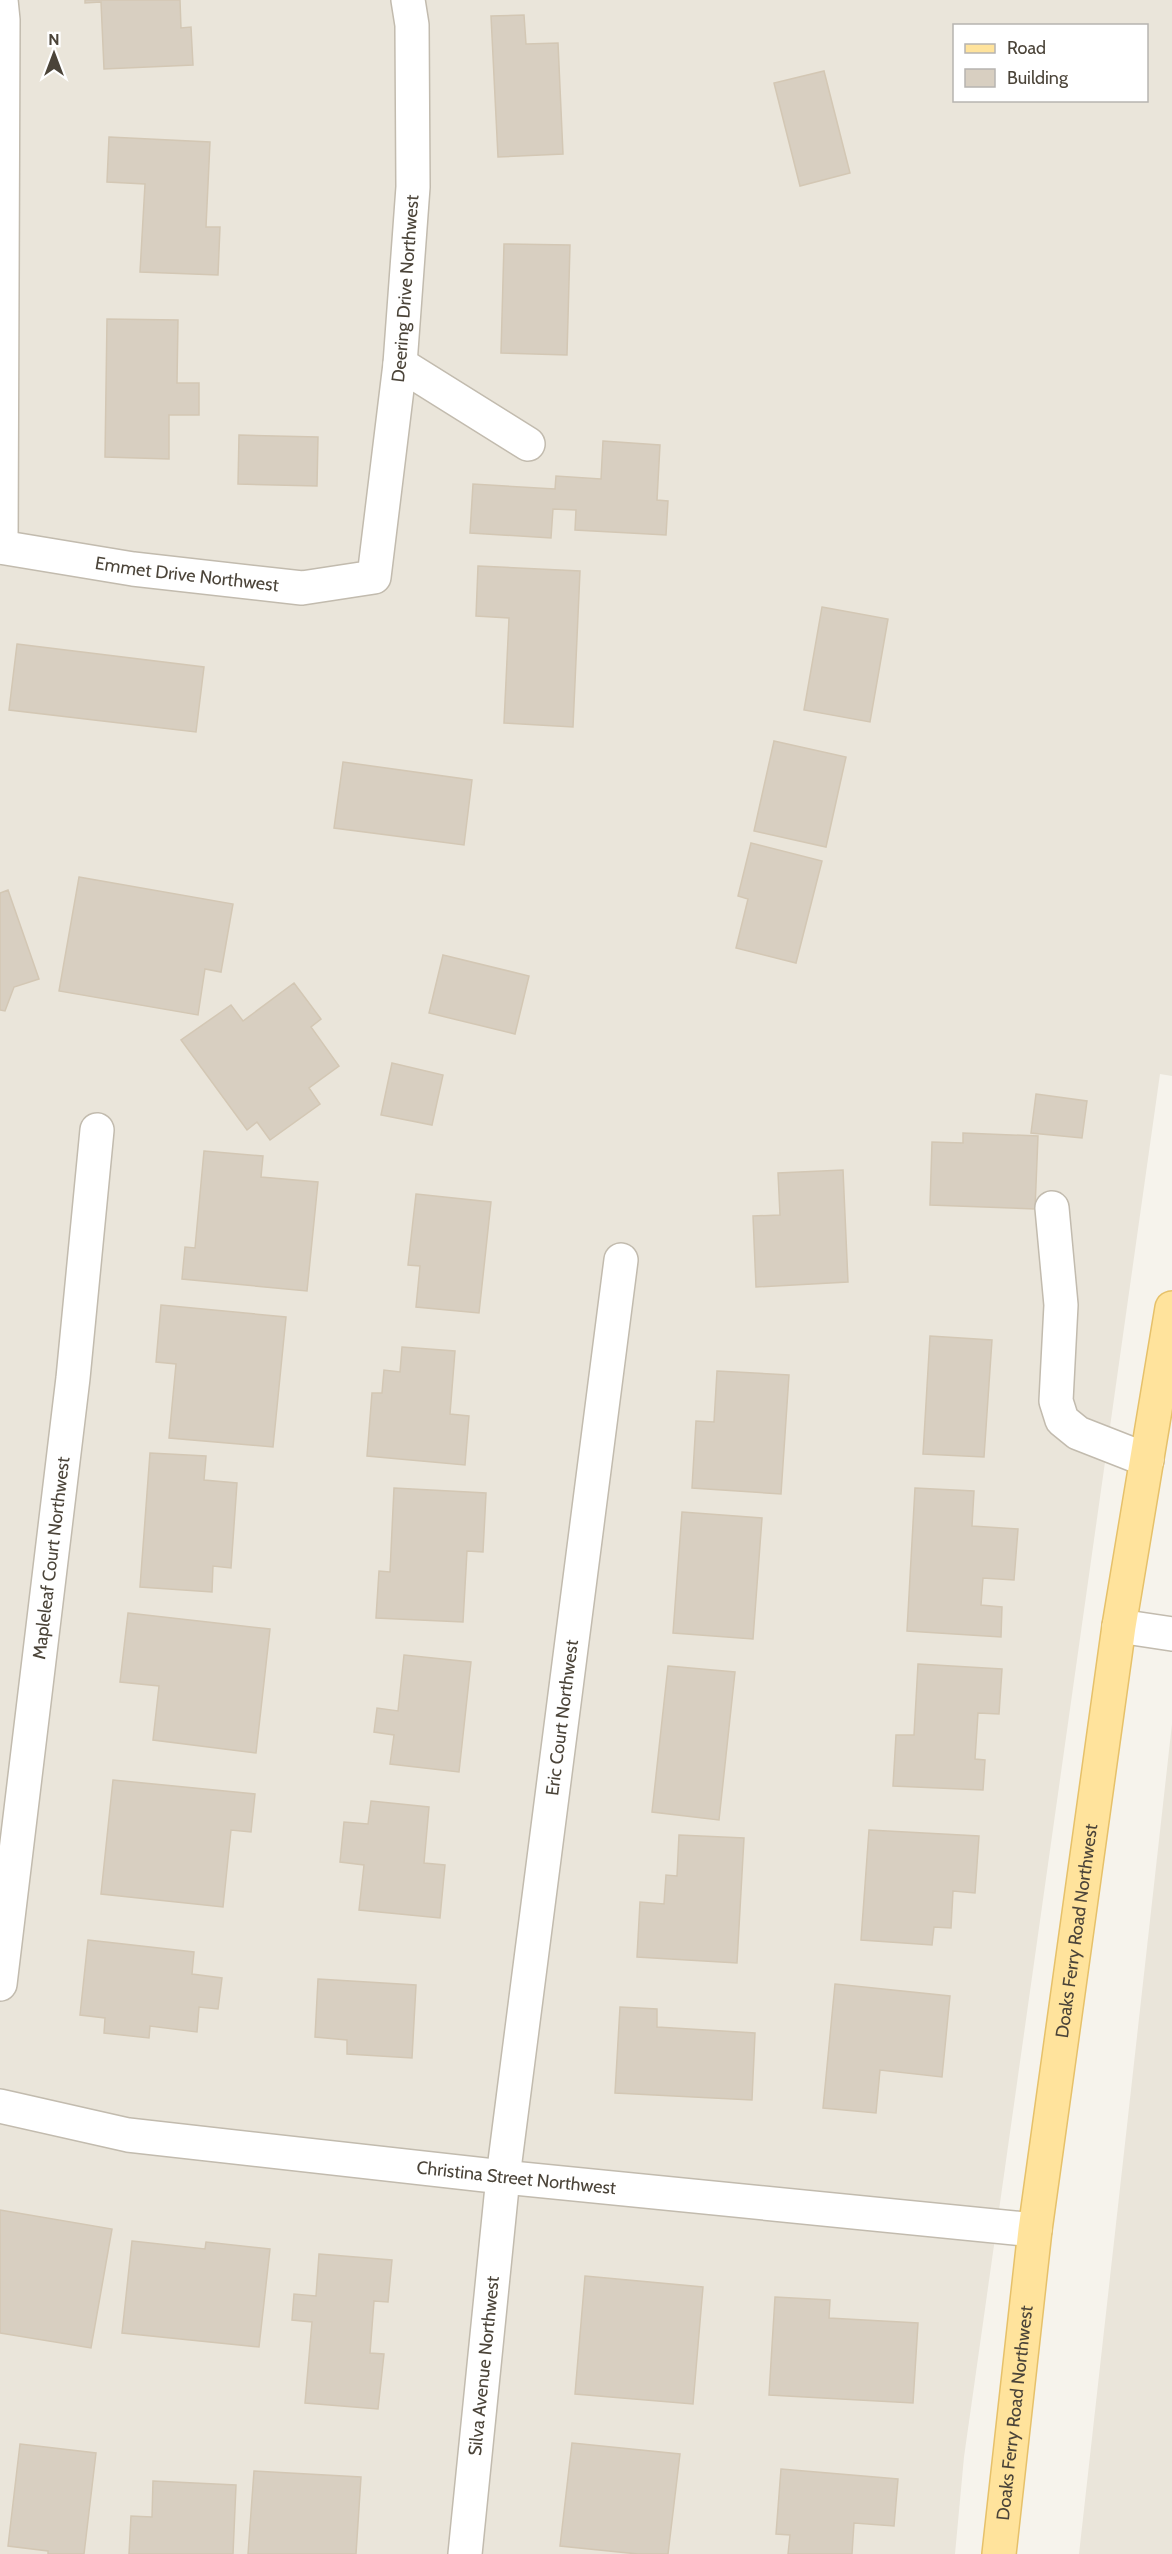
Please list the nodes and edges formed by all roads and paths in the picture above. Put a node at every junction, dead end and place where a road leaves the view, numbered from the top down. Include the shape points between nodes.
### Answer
1 (1, 0) edge
2 (408, 0) edge
3 (400, 364) junction
4 (528, 444) dead end
5 (0, 547) edge
6 (374, 577) joint
7 (97, 1131) dead end
8 (1052, 1208) dead end
9 (621, 1260) dead end
10 (1172, 1308) edge
11 (1147, 1460) junction
12 (1119, 1626) junction
13 (1172, 1634) edge
14 (0, 1984) edge
15 (0, 2106) edge
16 (503, 2178) junction
17 (1035, 2230) junction
18 (465, 2554) edge
19 (999, 2554) edge

1 - 5 street
2 - 3 street, Deering Drive Northwest via 412,25 413,187
3 - 4 street
3 - 6 street, Deering Drive Northwest
5 - 6 street, Emmet Drive Northwest via 302,588
7 - 14 street, Mapleleaf Court Northwest via 73,1378
8 - 11 street via 1061,1305 1056,1401 1062,1420 1078,1433
9 - 16 street, Eric Court Northwest
10 - 11 main road, Doaks Ferry Road Northwest
11 - 12 main road, Doaks Ferry Road Northwest
12 - 13 street
12 - 17 main road, Doaks Ferry Road Northwest
15 - 16 street, Christina Street Northwest via 128,2135
16 - 17 street, Christina Street Northwest
16 - 18 street, Silva Avenue Northwest
17 - 19 main road, Doaks Ferry Road Northwest

